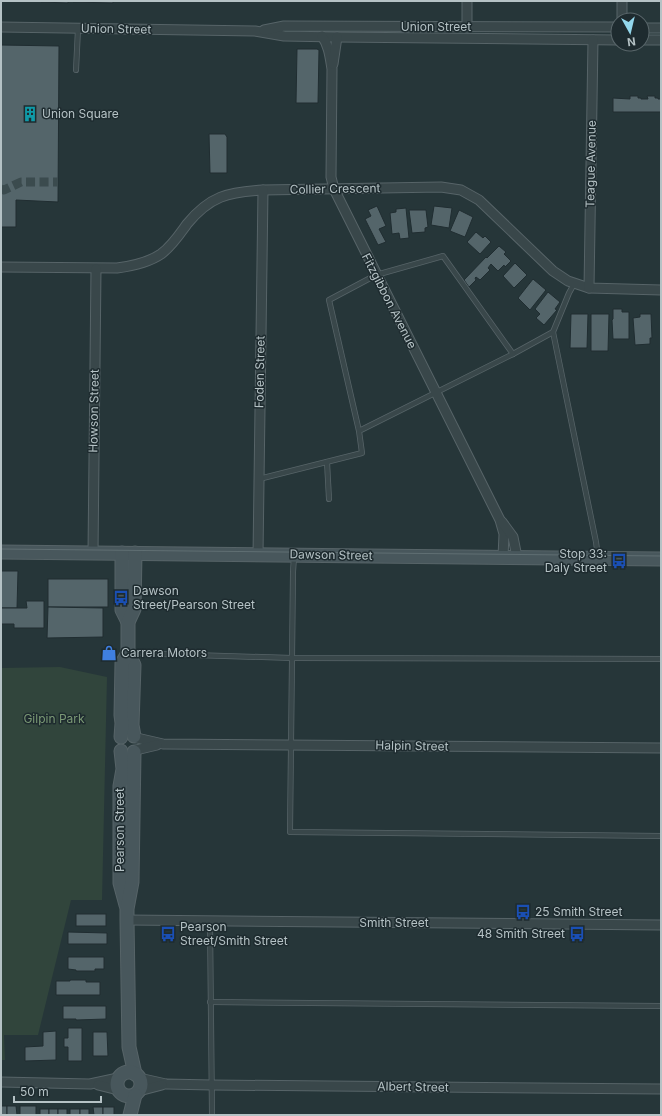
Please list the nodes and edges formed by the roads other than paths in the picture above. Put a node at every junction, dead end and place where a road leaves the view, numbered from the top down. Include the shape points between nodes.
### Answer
1 (468, 1) edge
2 (622, 1) edge
3 (622, 12) edge
4 (467, 26) junction
5 (1, 27) edge
6 (610, 28) edge
7 (650, 28) edge
8 (661, 28) edge
9 (78, 29) junction
10 (255, 31) junction
11 (322, 36) junction
12 (337, 37) junction
13 (593, 40) junction
14 (610, 40) edge
15 (650, 40) edge
16 (661, 40) edge
17 (332, 69) junction
18 (76, 70) dead end
19 (334, 189) junction
20 (263, 190) junction
21 (1, 267) edge
22 (96, 269) junction
23 (376, 275) junction
24 (574, 284) junction
25 (589, 288) junction
26 (661, 290) edge
27 (553, 332) junction
28 (513, 354) junction
29 (436, 392) junction
30 (359, 431) junction
31 (327, 462) junction
32 (259, 478) junction
33 (329, 499) dead end
34 (500, 520) junction
35 (1, 552) edge
36 (93, 553) junction
37 (128, 553) junction
38 (258, 554) junction
39 (294, 555) junction
40 (503, 557) junction
41 (517, 557) junction
42 (598, 558) junction
43 (661, 559) edge
44 (128, 653) junction
45 (292, 658) junction
46 (661, 659) edge
47 (130, 744) junction
48 (291, 745) junction
49 (661, 748) edge
50 (661, 836) edge
51 (127, 914) junction
52 (210, 922) junction
53 (661, 925) edge
54 (210, 1002) junction
55 (661, 1006) edge
56 (1, 1082) edge
57 (129, 1085) junction
58 (212, 1085) junction
59 (661, 1089) edge
60 (129, 1115) edge
61 (212, 1115) edge

1 - 4 street
2 - 3 street
4 - 6 street, Union Street
4 - 10 street, Union Street via 284,26
5 - 9 street, Union Street
7 - 8 street
9 - 10 street, Union Street
9 - 18 lane
10 - 11 street, Union Street via 284,36
11 - 12 street, Union Street
11 - 17 street, Fitzgibbon Avenue via 329,51
12 - 13 street, Union Street
12 - 17 street, Fitzgibbon Avenue
13 - 14 street, Union Street
13 - 25 street, Teague Avenue
15 - 16 street
17 - 19 street, Fitzgibbon Avenue via 331,177
19 - 20 street, Collier Crescent
19 - 23 street, Fitzgibbon Avenue
19 - 24 street, Collier Crescent via 441,187 461,190 479,200 553,271
20 - 22 street, Collier Crescent via 234,192 208,204 197,213 173,243 149,261 117,268
20 - 32 street, Foden Street
21 - 22 street, Collier Crescent
22 - 36 street, Howson Street
23 - 28 lane via 443,256
23 - 29 street, Fitzgibbon Avenue
23 - 30 lane via 329,300
24 - 25 street, Collier Crescent
24 - 27 lane
25 - 26 street, Collier Crescent
27 - 28 lane
27 - 42 lane
28 - 29 lane
29 - 30 lane
29 - 34 street, Fitzgibbon Avenue
30 - 31 lane via 362,453
31 - 32 lane
31 - 33 lane
32 - 38 street, Foden Street
34 - 40 street, Fitzgibbon Avenue via 504,534
34 - 41 street, Fitzgibbon Avenue via 513,537
35 - 36 main road, Dawson Street
36 - 37 main road, Dawson Street
37 - 38 main road, Dawson Street
37 - 44 main road, Pearson Street via 122,610 128,622
38 - 39 main road, Dawson Street
39 - 40 main road, Dawson Street
39 - 45 lane
40 - 41 main road, Dawson Street
41 - 42 main road, Dawson Street
42 - 43 main road, Dawson Street
44 - 45 lane
44 - 47 main road, Pearson Street via 134,664
45 - 46 lane
45 - 48 lane
47 - 48 street, Halpin Street
47 - 51 main road, Pearson Street via 132,882
48 - 49 street, Halpin Street
48 - 50 lane via 290,832
51 - 52 street, Smith Street
51 - 57 main road, Pearson Street
52 - 53 street, Smith Street
52 - 54 lane
54 - 55 lane
54 - 58 lane
56 - 57 street, Albert Street
57 - 58 street, Albert Street
57 - 60 main road, Pearson Street
58 - 59 street, Albert Street
58 - 61 lane

